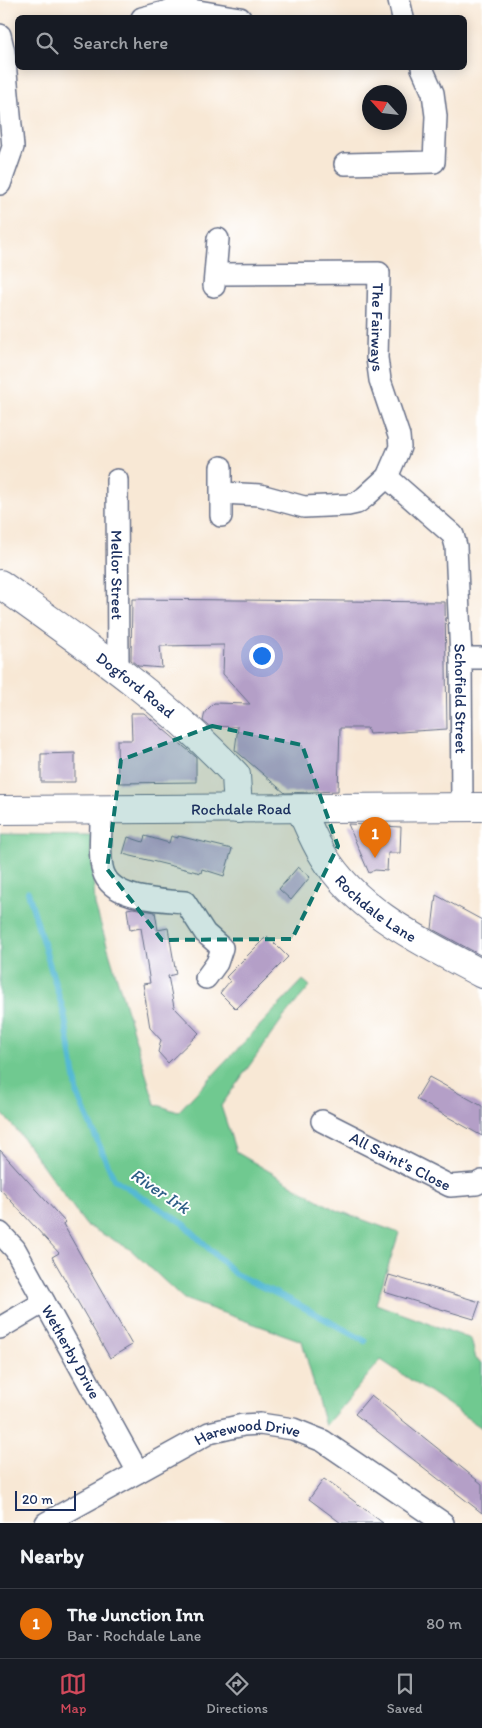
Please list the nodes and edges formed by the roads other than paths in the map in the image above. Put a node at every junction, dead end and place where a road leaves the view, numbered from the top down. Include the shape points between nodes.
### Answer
1 (399, 0) edge
2 (153, 15) edge
3 (222, 15) edge
4 (402, 15) edge
5 (7, 45) edge
6 (423, 70) edge
7 (345, 164) dead end
8 (0, 184) edge
9 (218, 239) dead end
10 (221, 467) dead end
11 (387, 477) junction
12 (117, 480) dead end
13 (222, 493) junction
14 (221, 516) dead end
15 (0, 584) edge
16 (472, 658) edge
17 (118, 669) junction
18 (472, 807) edge
19 (101, 809) junction
20 (238, 809) junction
21 (0, 810) edge
22 (301, 810) junction
23 (482, 974) edge
24 (206, 978) dead end
25 (322, 1121) dead end
26 (482, 1181) edge
27 (0, 1233) edge
28 (44, 1302) junction
29 (0, 1328) edge
30 (138, 1472) junction
31 (46, 1523) edge
32 (443, 1523) edge

1 - 4 street
2 - 3 street via 180,8
5 - 8 street via 13,147
6 - 7 street via 433,93 436,116 434,162
9 - 11 street, The Fairways via 216,280 379,274 377,358 380,380 400,447
10 - 13 street
11 - 13 street, The Fairways via 357,503 348,505 304,507 260,496
11 - 16 street, Schofield Street via 453,535 458,591
12 - 17 street, Mellor Street
13 - 14 street
15 - 17 street, Dogford Road
16 - 18 street, Schofield Street
17 - 20 street, Dogford Road via 209,746 236,775
18 - 22 street, Rochdale Road
19 - 20 street, Rochdale Road
19 - 21 street, Rochdale Road
19 - 24 street via 103,872 113,887 145,899 185,902 205,933 222,948 217,963
20 - 22 street, Rochdale Road
22 - 23 street, Rochdale Lane via 323,856 346,885 384,918
25 - 26 street, All Saint's Close via 450,1186
27 - 28 street, Wetherby Drive via 15,1249
28 - 29 street
28 - 30 street, Wetherby Drive
30 - 31 street, Harewood Drive
30 - 32 street, Harewood Drive via 209,1433 243,1425 277,1426 309,1434 324,1442

